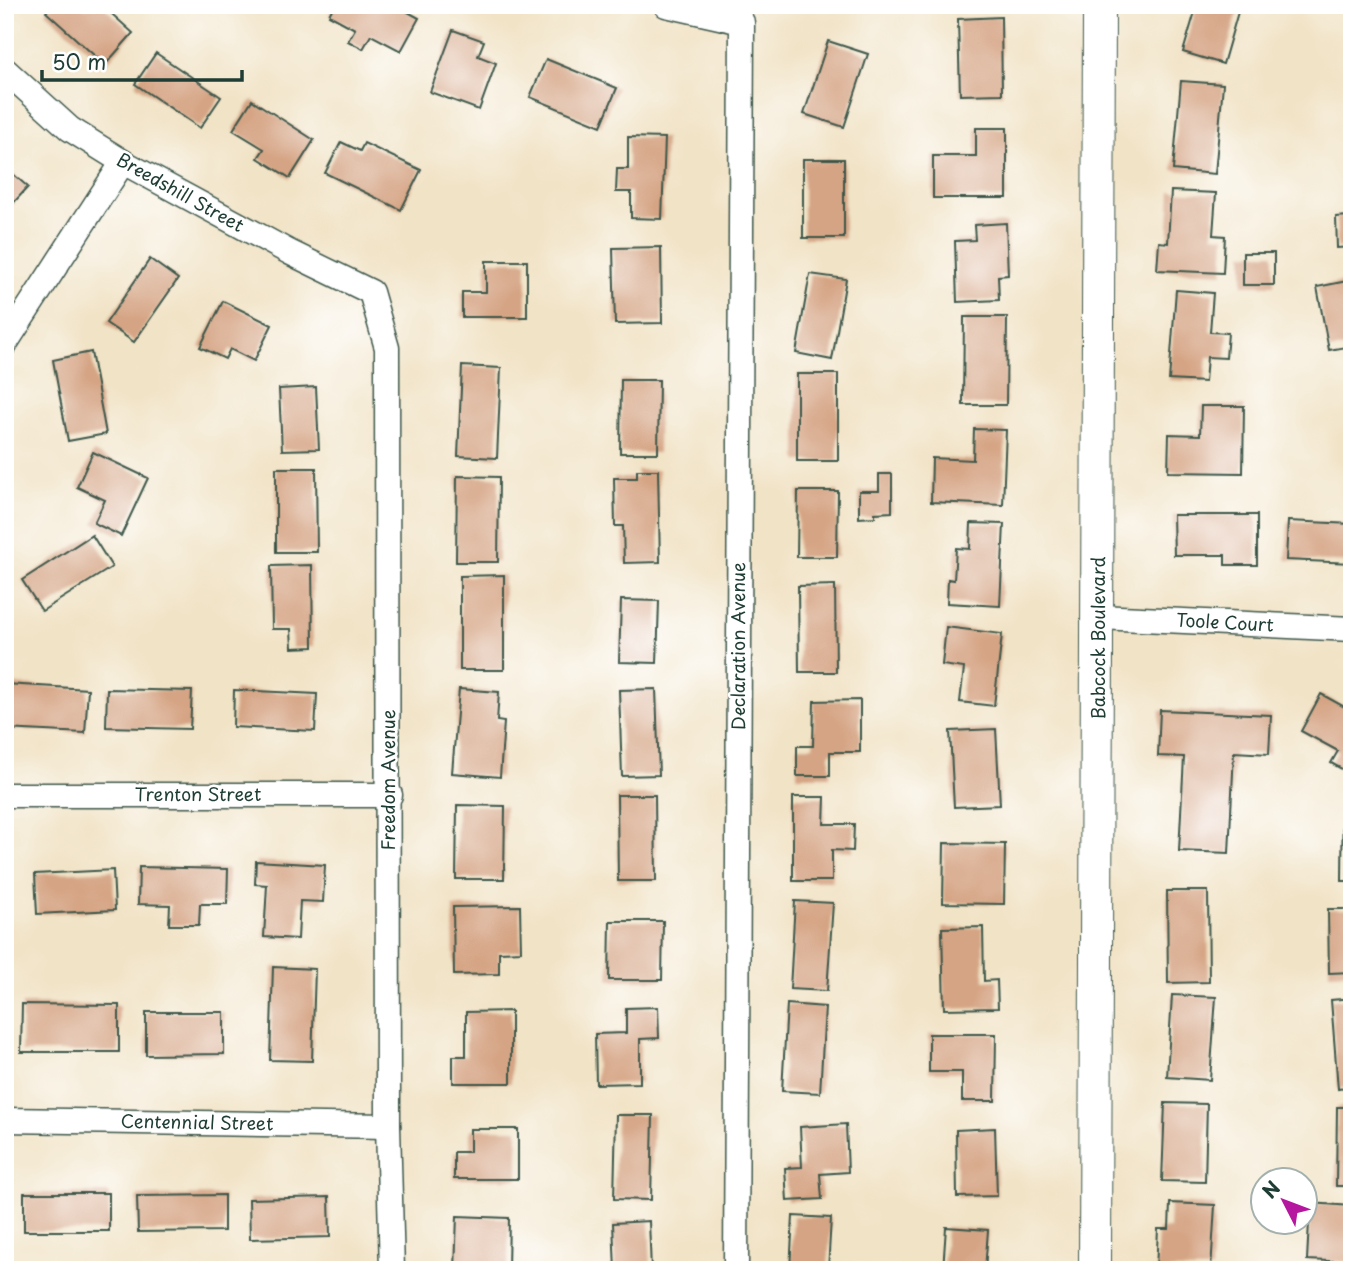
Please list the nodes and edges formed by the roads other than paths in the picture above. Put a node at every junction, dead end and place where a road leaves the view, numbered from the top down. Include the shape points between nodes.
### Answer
1 (666, 5) edge
2 (1099, 5) edge
3 (5, 70) edge
4 (123, 162) junction
5 (371, 292) joint
6 (5, 344) edge
7 (1099, 617) junction
8 (1352, 629) edge
9 (5, 795) edge
10 (390, 795) junction
11 (5, 1120) edge
12 (388, 1126) junction
13 (392, 1270) edge
14 (736, 1270) edge
15 (1095, 1270) edge

1 - 14 street, Declaration Avenue via 742,22
2 - 7 street, Babcock Boulevard
3 - 4 street, Breedshill Street via 71,129
4 - 5 street, Breedshill Street
4 - 6 street
5 - 10 street, Freedom Avenue via 387,348
7 - 8 street, Toole Court
7 - 15 street, Babcock Boulevard
9 - 10 street, Trenton Street
10 - 12 street, Freedom Avenue
11 - 12 street, Centennial Street
12 - 13 street, Freedom Avenue

